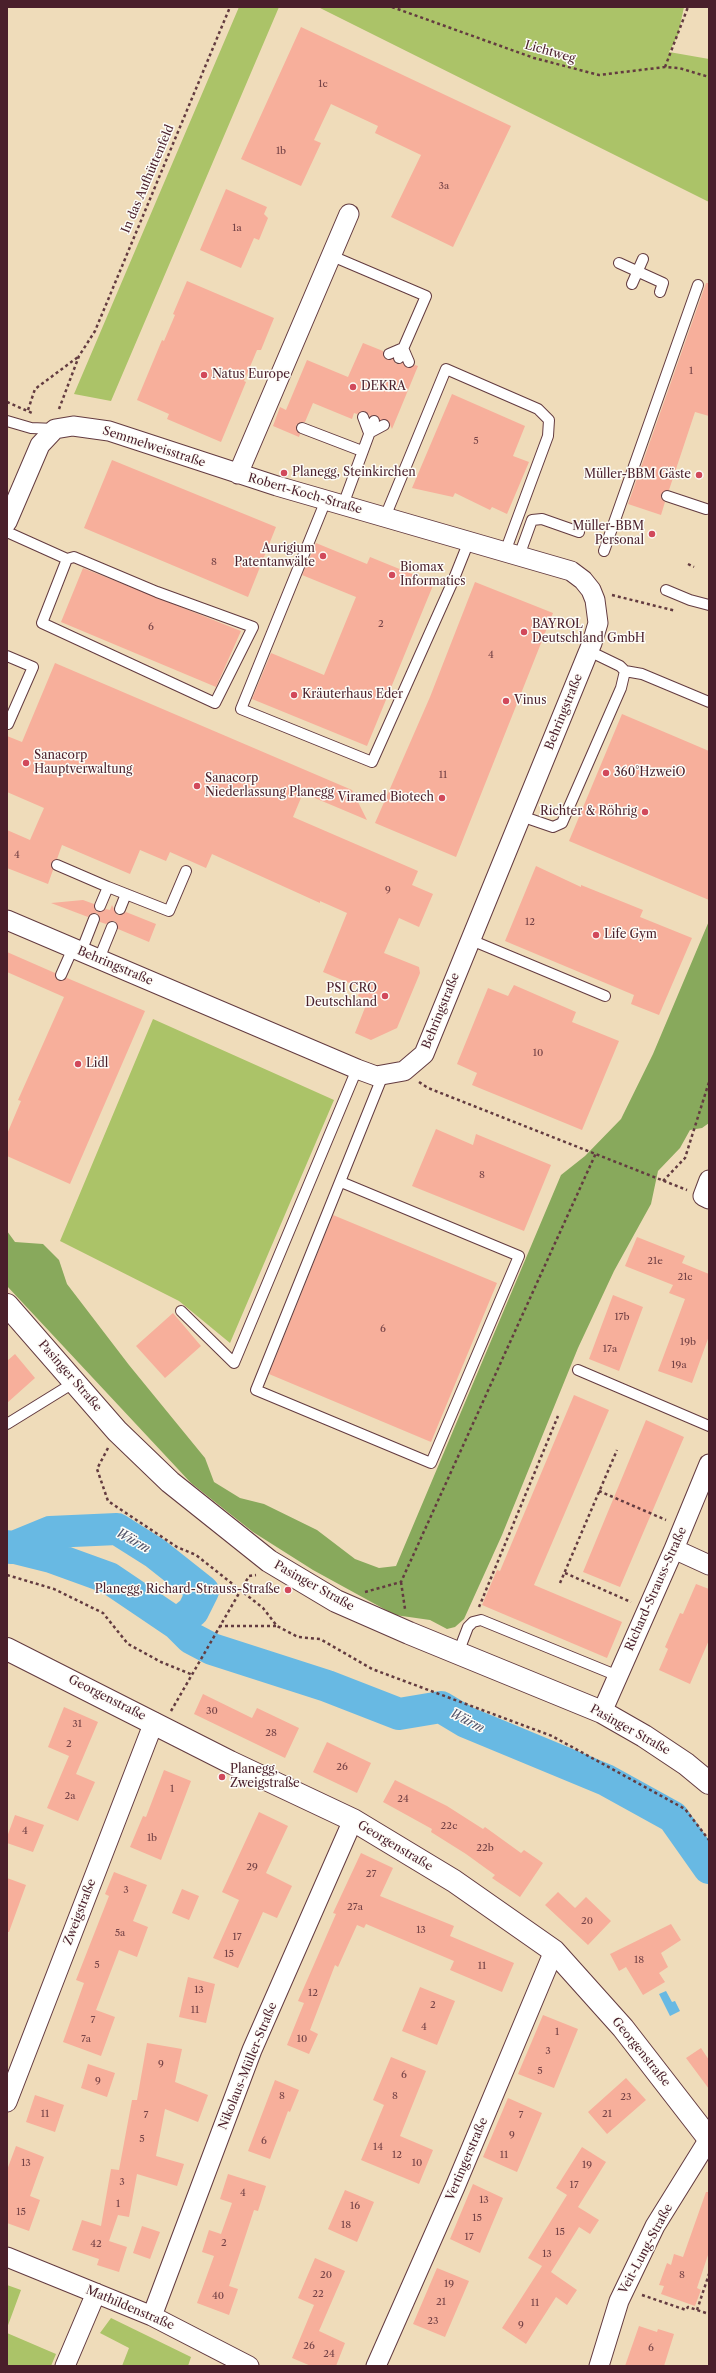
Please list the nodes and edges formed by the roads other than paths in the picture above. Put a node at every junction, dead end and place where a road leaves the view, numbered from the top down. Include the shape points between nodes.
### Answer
1 (350, 214) dead end
2 (332, 256) junction
3 (643, 259) dead end
4 (619, 263) dead end
5 (637, 271) junction
6 (632, 284) dead end
7 (698, 285) dead end
8 (660, 292) dead end
9 (401, 353) junction
10 (389, 354) dead end
11 (409, 362) dead end
12 (363, 417) dead end
13 (7, 421) edge
14 (374, 421) dead end
15 (384, 425) dead end
16 (302, 428) dead end
17 (55, 429) junction
18 (369, 433) junction
19 (362, 451) junction
20 (238, 474) junction
21 (667, 496) dead end
22 (335, 502) junction
23 (706, 509) dead end
24 (385, 517) junction
25 (7, 522) edge
26 (7, 532) edge
27 (579, 532) dead end
28 (469, 541) junction
29 (604, 551) dead end
30 (512, 554) junction
31 (67, 559) junction
32 (591, 590) joint
33 (666, 590) dead end
34 (709, 605) edge
35 (589, 651) junction
36 (7, 656) edge
37 (626, 671) junction
38 (709, 702) edge
39 (8, 724) dead end
40 (521, 816) junction
41 (57, 865) dead end
42 (186, 871) dead end
43 (108, 887) junction
44 (126, 894) junction
45 (100, 906) dead end
46 (120, 909) dead end
47 (94, 919) dead end
48 (7, 920) edge
49 (112, 927) dead end
50 (471, 940) junction
51 (77, 950) junction
52 (99, 959) junction
53 (62, 975) dead end
54 (605, 996) dead end
55 (357, 1069) junction
56 (383, 1075) junction
57 (341, 1182) junction
58 (7, 1305) edge
59 (181, 1311) dead end
60 (578, 1370) dead end
61 (75, 1382) junction
62 (8, 1422) edge
63 (709, 1426) edge
64 (709, 1464) edge
65 (674, 1549) junction
66 (709, 1565) edge
67 (7, 1649) edge
68 (458, 1653) junction
69 (618, 1676) junction
70 (602, 1712) junction
71 (154, 1722) junction
72 (709, 1783) edge
73 (353, 1820) junction
74 (554, 1951) junction
75 (7, 2102) edge
76 (709, 2139) edge
77 (7, 2257) edge
78 (96, 2293) junction
79 (152, 2316) junction
80 (65, 2366) edge
81 (249, 2366) edge
82 (376, 2366) edge
83 (599, 2366) edge

1 - 2 street, Robert-Koch-Straße
2 - 9 lane via 426,296
2 - 20 street, Robert-Koch-Straße via 270,416
3 - 5 lane
4 - 5 lane
5 - 6 lane
5 - 8 lane via 663,283
7 - 29 lane
9 - 10 lane
9 - 11 lane
12 - 18 lane
13 - 17 lane via 30,428
14 - 18 lane
15 - 18 lane
16 - 19 lane
17 - 20 street, Semmelweisstraße via 73,426 109,431
17 - 25 street via 40,445
18 - 19 lane
19 - 22 lane
20 - 22 street, Robert-Koch-Straße
21 - 23 lane
22 - 24 street, Robert-Koch-Straße
22 - 28 lane via 240,709 372,762
24 - 28 street, Robert-Koch-Straße
24 - 30 lane via 446,369 538,409 549,420 548,436
26 - 31 lane
27 - 30 lane via 542,519 532,520
28 - 30 street, Robert-Koch-Straße
30 - 32 street, Robert-Koch-Straße via 571,571
31 - 31 lane via 42,623 215,703 254,627 157,592 74,557
32 - 35 street, Behringstraße via 598,623
33 - 34 lane
35 - 37 lane
35 - 40 street, Behringstraße
36 - 39 lane via 33,667
37 - 38 lane via 642,674
37 - 40 lane via 562,823 553,827
40 - 50 street, Behringstraße
41 - 43 lane
42 - 44 lane via 169,912
43 - 44 lane
43 - 45 lane
44 - 46 lane
47 - 51 lane
48 - 51 street, Behringstraße
49 - 52 lane
50 - 54 lane
50 - 56 street, Behringstraße via 424,1054 404,1071
51 - 52 street, Behringstraße
51 - 53 lane
52 - 55 street, Behringstraße
55 - 56 street, Behringstraße via 376,1076
55 - 59 lane via 234,1363
56 - 57 lane
57 - 57 lane via 519,1256 431,1463 256,1390
58 - 61 main road, Pasinger Straße
60 - 63 lane
61 - 62 lane
61 - 68 main road, Pasinger Straße via 117,1431 170,1482 270,1562 336,1601
64 - 65 street, Richard-Strauss-Straße
65 - 66 street
65 - 69 street, Richard-Strauss-Straße
67 - 71 main road, Georgenstraße
68 - 69 lane via 468,1627 473,1622 481,1620
68 - 70 main road, Pasinger Straße
69 - 70 street, Richard-Strauss-Straße
70 - 72 main road, Pasinger Straße via 644,1736
71 - 73 main road, Georgenstraße via 230,1762
71 - 75 street, Zweigstraße
73 - 74 main road, Georgenstraße via 454,1881
73 - 79 street, Nikolaus-Müller-Straße via 252,2050
74 - 76 main road, Georgenstraße via 623,2028
74 - 82 street, Vertingerstraße via 455,2187
76 - 83 street, Veit-Lung-Straße via 655,2226 624,2289
77 - 78 street, Mathildenstraße
78 - 79 street, Mathildenstraße
78 - 80 street
79 - 81 street, Mathildenstraße

